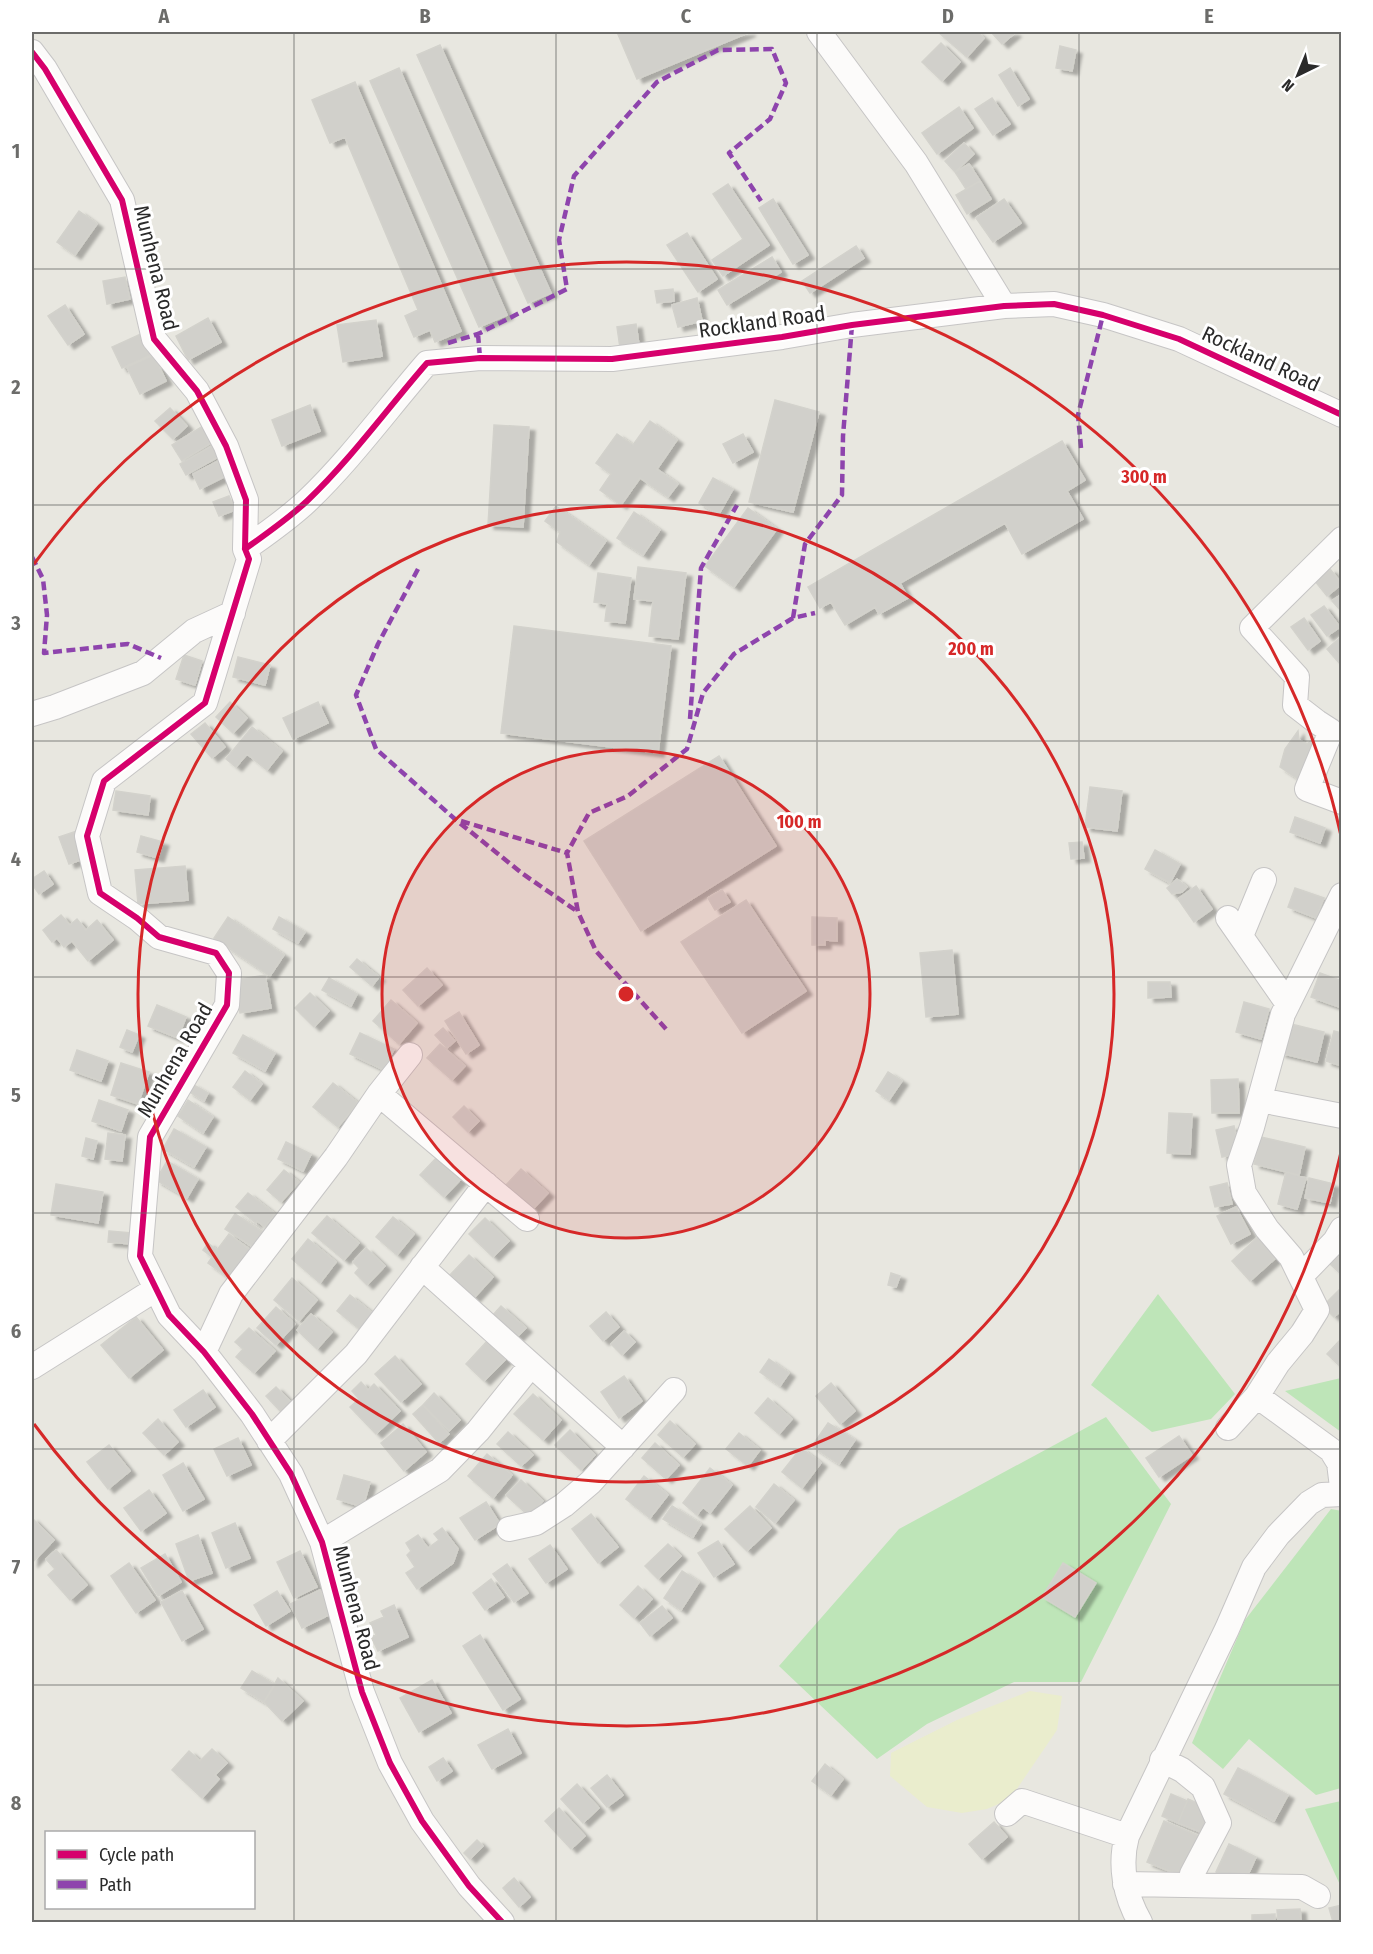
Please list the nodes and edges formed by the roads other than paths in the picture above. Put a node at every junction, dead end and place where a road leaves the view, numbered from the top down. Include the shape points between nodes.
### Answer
1 (819, 32) edge
2 (32, 52) edge
3 (1004, 306) junction
4 (1341, 415) edge
5 (1341, 539) edge
6 (245, 549) junction
7 (233, 613) junction
8 (32, 714) edge
9 (1341, 802) edge
10 (1264, 880) dead end
11 (1341, 895) edge
12 (1288, 1004) junction
13 (410, 1055) dead end
14 (379, 1094) junction
15 (1260, 1100) junction
16 (1341, 1116) edge
17 (486, 1184) junction
18 (526, 1219) dead end
19 (1341, 1229) edge
20 (422, 1267) junction
21 (1301, 1276) junction
22 (156, 1289) junction
23 (204, 1352) junction
24 (531, 1365) junction
25 (32, 1367) edge
26 (674, 1390) dead end
27 (1257, 1396) junction
28 (1228, 1428) dead end
29 (269, 1441) junction
30 (623, 1447) junction
31 (1341, 1486) edge
32 (1341, 1494) edge
33 (509, 1528) dead end
34 (322, 1542) junction
35 (1162, 1760) junction
36 (1007, 1814) dead end
37 (1127, 1836) junction
38 (1125, 1884) junction
39 (1191, 1886) junction
40 (1318, 1896) dead end
41 (502, 1923) edge
42 (1140, 1923) edge

1 - 3 street via 916,163
2 - 6 street, Munhena Road via 122,200 154,339 197,391 226,446 246,500
3 - 4 street, Rockland Road via 1054,304 1179,339
3 - 6 street, Rockland Road via 612,359 480,358 427,363 350,457 306,503
5 - 9 street via 1252,628 1297,677 1295,705 1331,731 1307,789
6 - 7 street, Munhena Road via 249,559
7 - 8 street via 194,631 143,673
7 - 22 street, Munhena Road via 205,703 104,781 87,836 100,893 159,937 216,953 229,973 227,1005 150,1137 140,1256
10 - 12 street via 1235,927
11 - 12 street
12 - 15 street
13 - 14 street
14 - 17 street
14 - 23 street via 231,1294
15 - 16 street
15 - 21 street via 1239,1165 1244,1193
17 - 18 street
17 - 20 street
19 - 21 street via 1335,1241
20 - 24 street
20 - 29 street via 356,1354
21 - 27 street via 1317,1310
22 - 23 street, Munhena Road via 169,1315
22 - 25 street
23 - 29 street, Munhena Road
24 - 30 street
24 - 34 street via 478,1431 440,1470
26 - 30 street
27 - 28 street
27 - 31 street via 1331,1450 1339,1463
29 - 34 street, Munhena Road via 291,1474
30 - 33 street via 564,1505 536,1523
32 - 35 street via 1322,1495 1309,1503 1254,1566
34 - 41 street, Munhena Road via 362,1692 390,1764 422,1821 469,1886
35 - 37 street
35 - 39 street via 1203,1787 1219,1823 1192,1874
36 - 37 street via 1022,1801
37 - 38 street via 1122,1852
38 - 39 street
38 - 42 street
39 - 40 street via 1302,1887

